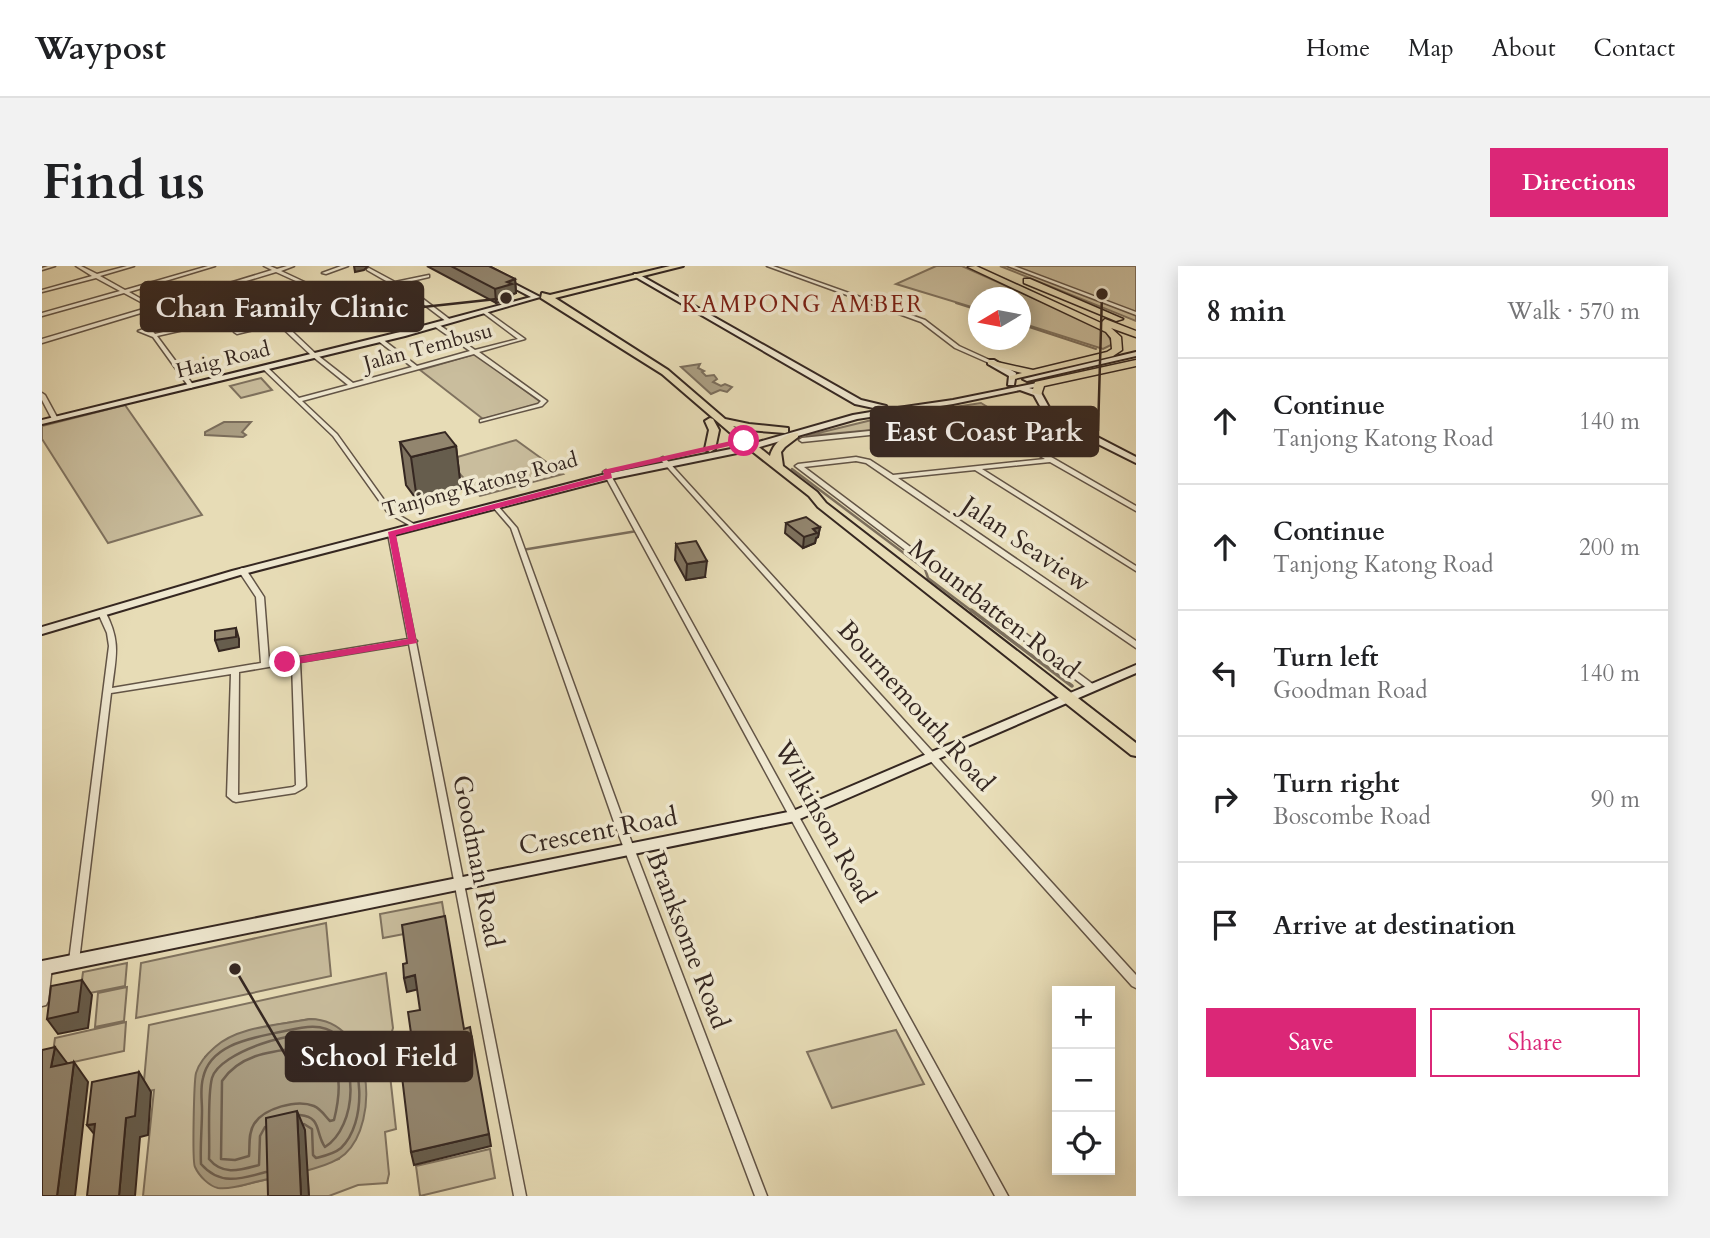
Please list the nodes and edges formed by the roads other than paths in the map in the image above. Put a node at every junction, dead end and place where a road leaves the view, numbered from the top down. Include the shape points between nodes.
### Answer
1 (53, 266) edge
2 (78, 266) edge
3 (132, 266) edge
4 (213, 266) edge
5 (266, 266) edge
6 (292, 266) edge
7 (346, 266) edge
8 (475, 266) edge
9 (484, 266) edge
10 (668, 266) edge
11 (678, 266) edge
12 (769, 266) edge
13 (971, 266) edge
14 (989, 266) edge
15 (1010, 266) edge
16 (42, 269) edge
17 (369, 269) dead end
18 (276, 271) junction
19 (324, 273) dead end
20 (96, 276) junction
21 (427, 276) dead end
22 (638, 276) junction
23 (393, 284) junction
24 (311, 286) dead end
25 (124, 290) junction
26 (526, 290) junction
27 (42, 291) edge
28 (573, 292) junction
29 (541, 297) junction
30 (256, 300) dead end
31 (511, 306) junction
32 (561, 306) junction
33 (155, 307) junction
34 (484, 312) junction
35 (42, 314) edge
36 (1136, 314) edge
37 (449, 321) junction
38 (208, 323) dead end
39 (279, 323) junction
40 (436, 325) junction
41 (1136, 326) edge
42 (237, 332) dead end
43 (1136, 334) edge
44 (379, 339) junction
45 (42, 341) edge
46 (475, 352) junction
47 (1136, 354) edge
48 (314, 355) junction
49 (991, 362) junction
50 (1136, 363) edge
51 (265, 368) junction
52 (416, 368) junction
53 (1043, 380) junction
54 (1014, 382) junction
55 (191, 386) junction
56 (352, 386) junction
57 (42, 395) edge
58 (298, 400) junction
59 (858, 407) junction
60 (713, 418) junction
61 (55, 419) junction
62 (482, 421) dead end
63 (42, 422) edge
64 (986, 422) junction
65 (1055, 425) junction
66 (794, 435) junction
67 (743, 445) junction
68 (710, 449) junction
69 (1052, 460) junction
70 (1136, 460) edge
71 (665, 461) junction
72 (978, 468) junction
73 (780, 469) junction
74 (799, 469) joint
75 (608, 474) junction
76 (892, 478) junction
77 (822, 505) junction
78 (495, 506) junction
79 (1136, 509) edge
80 (390, 512) junction
81 (411, 524) junction
82 (391, 532) junction
83 (1136, 569) edge
84 (241, 572) junction
85 (102, 613) junction
86 (42, 631) edge
87 (413, 641) junction
88 (1136, 645) edge
89 (296, 661) junction
90 (265, 665) junction
91 (1136, 669) edge
92 (234, 670) junction
93 (1091, 687) junction
94 (108, 691) junction
95 (1067, 698) junction
96 (1136, 751) edge
97 (932, 757) junction
98 (796, 816) junction
99 (629, 849) junction
100 (459, 884) junction
101 (74, 961) junction
102 (45, 967) edge
103 (1136, 983) edge
104 (42, 1001) edge
105 (520, 1196) edge
106 (761, 1196) edge
107 (1002, 1196) edge

1 - 16 street
2 - 20 street
3 - 20 street
4 - 25 street
5 - 18 street
6 - 18 street
7 - 19 street
8 - 26 main road, Mountbatten Road
9 - 29 main road, Mountbatten Road
10 - 22 main road
11 - 22 main road
12 - 49 street via 923,321 951,343
13 - 43 highway
13 - 53 highway via 1109,330 1118,345 1110,355
14 - 41 highway
15 - 36 street
17 - 23 street
18 - 24 street
18 - 33 street
20 - 25 street
20 - 27 street
21 - 23 street
22 - 28 main road
22 - 29 main road
22 - 59 main road
23 - 37 street
25 - 33 street
25 - 35 street
26 - 29 main road, Mountbatten Road
26 - 31 main road
28 - 29 main road
28 - 32 main road via 560,299
29 - 31 main road, Haig Road
29 - 32 main road, Mountbatten Road
29 - 60 main road, Mountbatten Road via 651,369
30 - 39 street
31 - 34 main road, Haig Road
32 - 60 main road, Mountbatten Road via 649,359
33 - 45 street
34 - 37 main road, Haig Road
34 - 46 street, Jalan Tembusu via 522,339
37 - 40 street, Haig Road
38 - 55 street via 151,335
39 - 42 street
39 - 48 street
40 - 44 main road, Haig Road
40 - 46 street
44 - 48 street, Haig Road
44 - 52 street
46 - 52 street, Jalan Tembusu
46 - 62 street via 544,401
47 - 53 main road
48 - 51 main road, Haig Road
48 - 56 street
49 - 53 highway
49 - 54 street via 1009,371
50 - 53 highway via 1070,379
51 - 55 main road, Haig Road
51 - 58 street
52 - 56 street, Jalan Tembusu
53 - 54 highway
53 - 54 main road
53 - 65 street
54 - 59 main road via 983,392 884,408
54 - 66 main road via 953,402 856,417
55 - 61 street, Haig Road
56 - 58 street, Jalan Tembusu
57 - 61 street
58 - 80 street via 335,435
59 - 66 street
60 - 66 main road
60 - 67 main road, Mountbatten Road
60 - 68 main road
61 - 63 main road, Haig Road
64 - 65 street
64 - 66 street
64 - 69 street
65 - 70 main road via 1077,430
66 - 67 main road
66 - 73 main road via 776,450
67 - 68 main road, Tanjong Katong Road
67 - 71 street, Tanjong Katong Road
67 - 73 main road, Mountbatten Road
67 - 77 main road, Mountbatten Road via 804,497
68 - 71 main road, Tanjong Katong Road
69 - 72 street, Jalan Seaview
69 - 79 street
71 - 75 main road, Tanjong Katong Road
71 - 97 street, Bournemouth Road
72 - 76 street, Jalan Seaview
72 - 83 street
73 - 77 main road, Mountbatten Road
74 - 76 street, Jalan Seaview via 802,464 862,459
74 - 93 street, Mountbatten Road
75 - 78 main road, Tanjong Katong Road
75 - 81 main road, Tanjong Katong Road
75 - 98 street, Wilkinson Road
76 - 88 street, Jalan Seaview
77 - 95 main road, Mountbatten Road
78 - 82 main road, Tanjong Katong Road
78 - 99 street, Branksome Road via 514,528
80 - 81 street
80 - 82 street, Goodman Road
81 - 82 main road, Tanjong Katong Road
82 - 84 main road, Tanjong Katong Road
82 - 87 street, Goodman Road
84 - 85 main road, Tanjong Katong Road
84 - 90 street via 260,597
85 - 86 main road, Tanjong Katong Road
85 - 94 street via 113,640
87 - 89 street
87 - 100 street, Goodman Road
89 - 90 street
89 - 92 street via 301,786 236,799 232,796
90 - 92 street
91 - 93 main road, Crescent Road
92 - 94 street
93 - 95 main road, Crescent Road
94 - 101 street
95 - 96 main road, Mountbatten Road
95 - 97 main road, Crescent Road
97 - 98 main road, Crescent Road
97 - 103 street, Bournemouth Road
98 - 99 main road, Crescent Road
98 - 107 street, Wilkinson Road
99 - 100 main road, Crescent Road
99 - 106 street, Branksome Road
100 - 101 main road, Crescent Road
100 - 105 street, Goodman Road
101 - 102 main road, Crescent Road
102 - 104 street, Crescent Road

